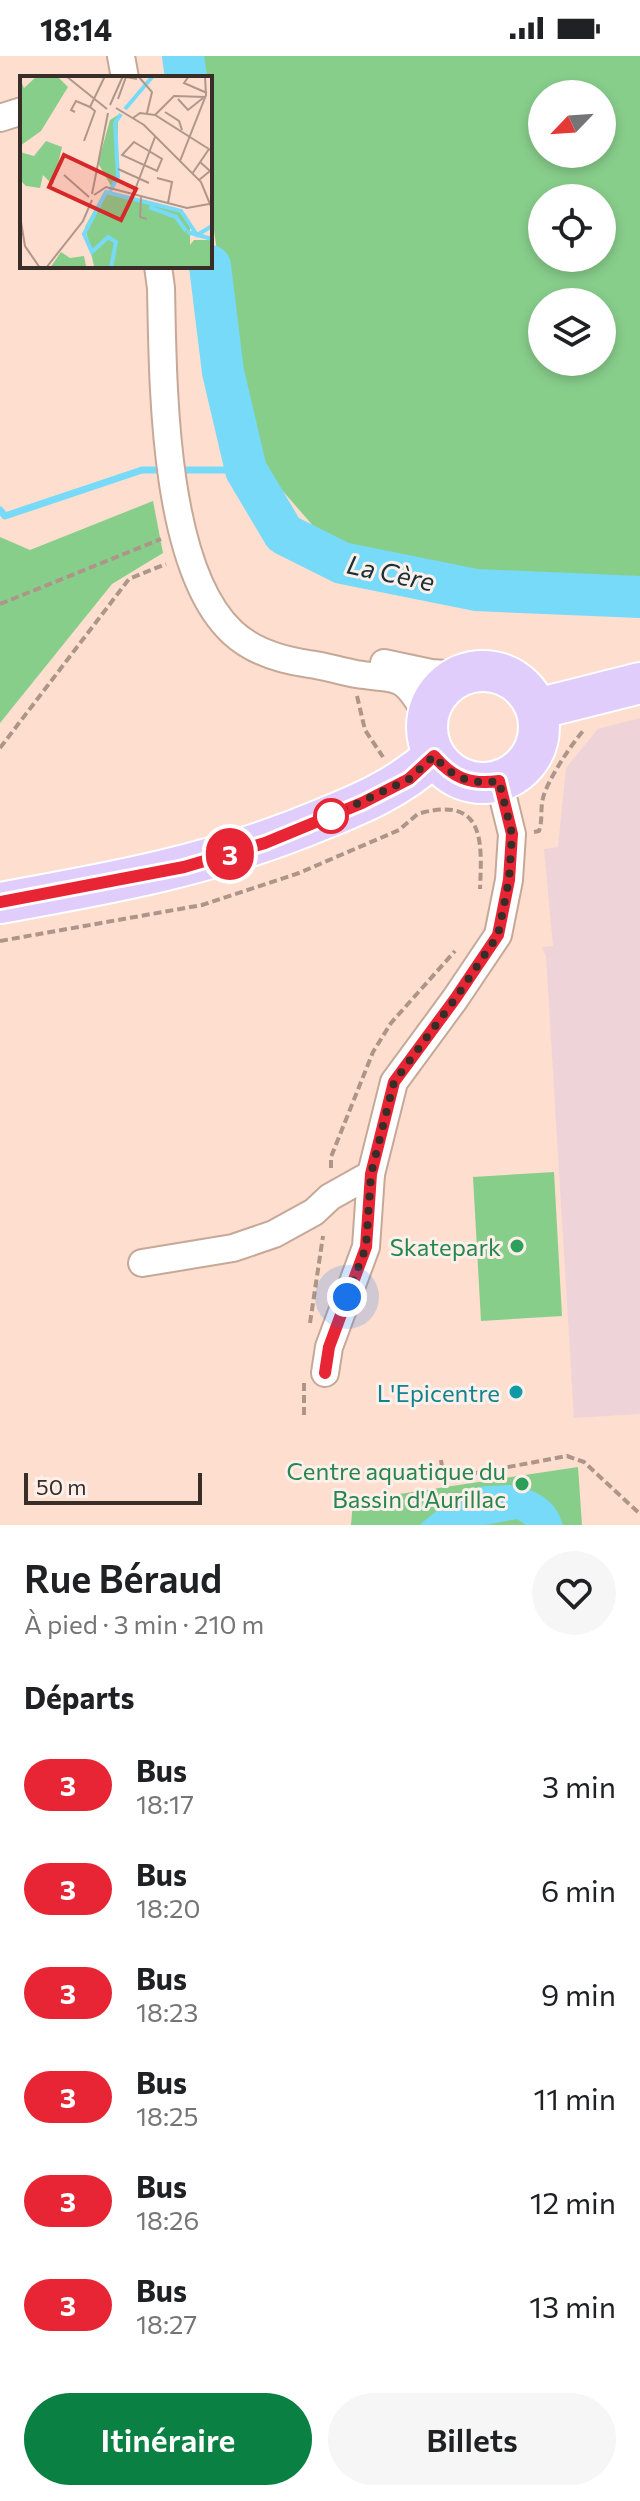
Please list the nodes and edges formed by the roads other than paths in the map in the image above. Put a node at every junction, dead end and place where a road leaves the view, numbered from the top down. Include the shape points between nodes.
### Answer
1 (20, 112) edge
2 (0, 118) edge
3 (158, 268) edge
4 (329, 666) junction
5 (461, 675) junction
6 (640, 683) edge
7 (537, 709) junction
8 (428, 717) junction
9 (422, 767) junction
10 (499, 781) junction
11 (0, 903) edge
12 (371, 1174) junction
13 (142, 1263) dead end
14 (325, 1373) dead end

1 - 2 street
3 - 4 street via 167,443 192,567 209,602 245,643 269,655
4 - 5 street via 379,662
4 - 8 street via 400,679
5 - 7 main road via 500,673 522,687
5 - 8 main road via 437,693
6 - 7 main road
7 - 10 main road via 537,745 515,774
8 - 9 main road
9 - 10 main road via 480,784
9 - 11 main road via 362,803 265,843 184,867
10 - 12 street via 512,834 498,935 394,1082
12 - 13 street via 274,1234 233,1248
12 - 14 street via 366,1247 329,1347

